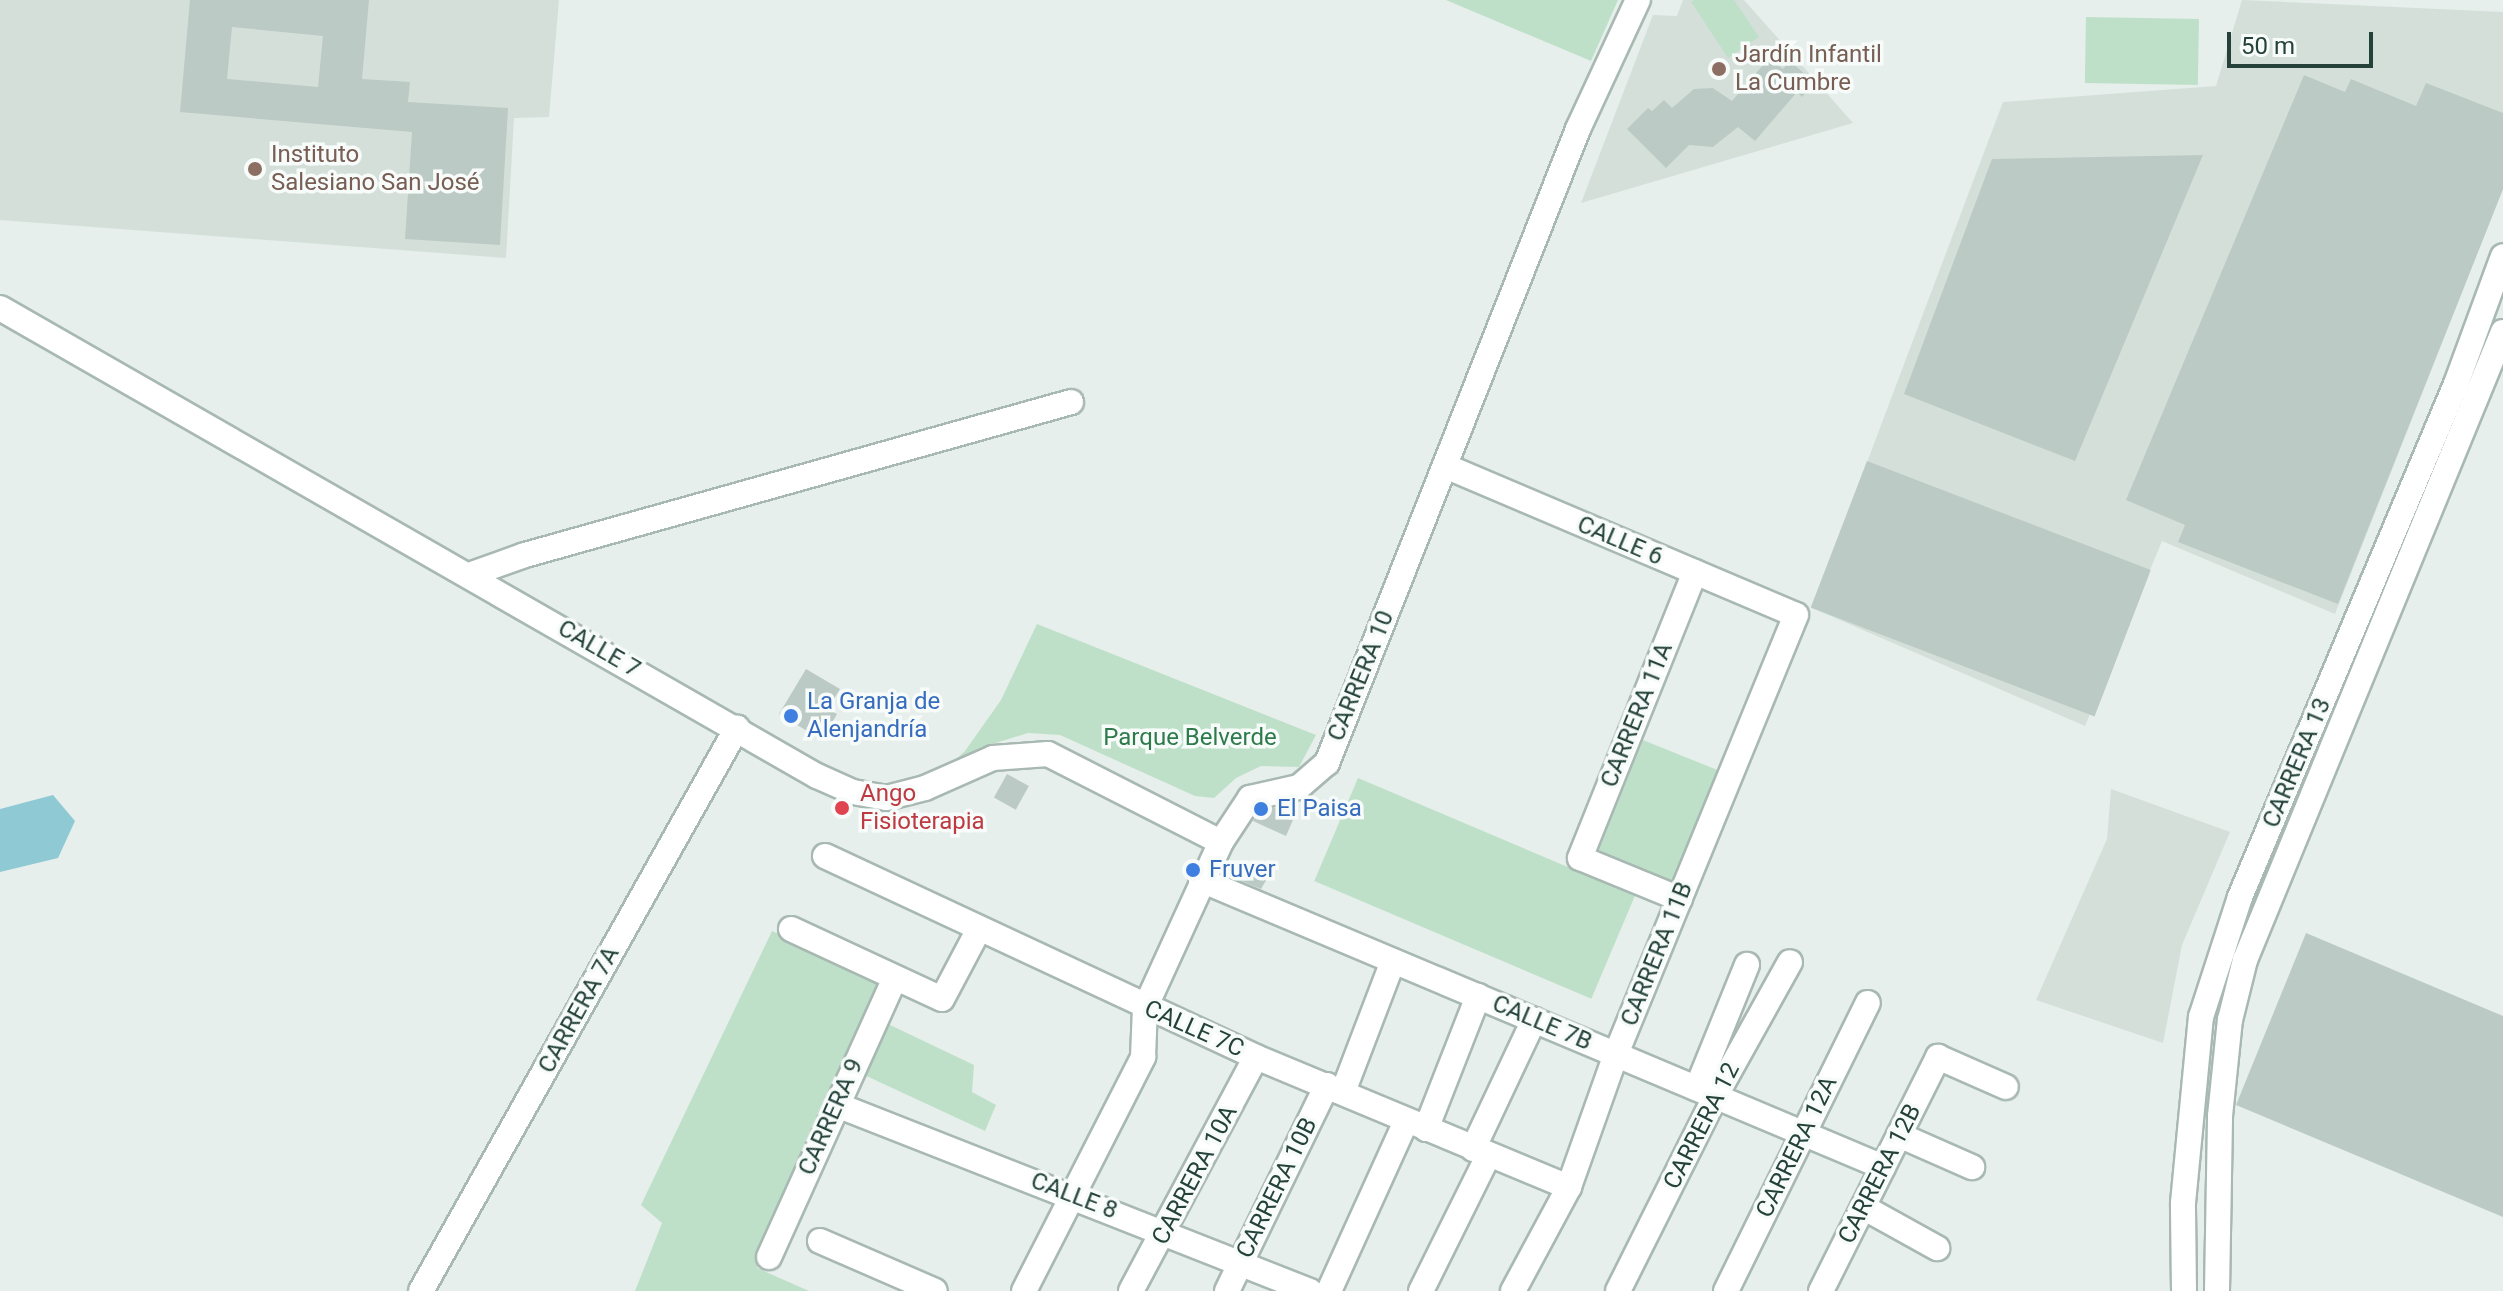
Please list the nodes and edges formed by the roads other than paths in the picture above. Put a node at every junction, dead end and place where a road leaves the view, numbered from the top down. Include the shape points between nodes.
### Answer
1 (1638, 0) edge
2 (2503, 256) edge
3 (0, 308) edge
4 (2503, 332) edge
5 (1071, 402) dead end
6 (1445, 466) junction
7 (2408, 496) junction
8 (2433, 505) junction
9 (1695, 572) junction
10 (469, 575) junction
11 (1796, 615) joint
12 (737, 728) junction
13 (1221, 842) junction
14 (825, 856) dead end
15 (1201, 880) junction
16 (1680, 899) junction
17 (791, 929) dead end
18 (978, 931) junction
19 (1393, 961) junction
20 (1790, 962) dead end
21 (1747, 965) dead end
22 (895, 978) junction
23 (1478, 996) junction
24 (1868, 1003) dead end
25 (1145, 1008) junction
26 (1534, 1020) junction
27 (1616, 1054) junction
28 (1256, 1057) junction
29 (2006, 1087) dead end
30 (1335, 1089) junction
31 (1707, 1092) junction
32 (837, 1105) junction
33 (1416, 1125) junction
34 (1804, 1133) junction
35 (1899, 1135) junction
36 (1481, 1153) junction
37 (1883, 1167) junction
38 (1972, 1167) dead end
39 (1569, 1187) junction
40 (1075, 1196) junction
41 (1863, 1207) junction
42 (1166, 1232) junction
43 (820, 1241) dead end
44 (1937, 1248) dead end
45 (769, 1257) dead end
46 (1242, 1263) junction
47 (421, 1291) edge
48 (935, 1291) edge
49 (1024, 1291) edge
50 (1131, 1291) edge
51 (1227, 1291) edge
52 (1310, 1291) edge
53 (1329, 1291) edge
54 (1421, 1291) edge
55 (1513, 1291) edge
56 (1618, 1291) edge
57 (1726, 1291) edge
58 (1821, 1291) edge
59 (2184, 1291) edge
60 (2217, 1291) edge

1 - 6 street, CARRERA 10 via 1578,129
2 - 7 street, CARRERA 13
3 - 10 street, CALLE 7
4 - 8 street, CARRERA 13
5 - 10 street via 540,550
6 - 9 street, CALLE 6
6 - 13 street, CARRERA 10 via 1327,763 1299,787 1250,798
7 - 8 street
7 - 59 street, CARRERA 13 via 2240,897 2201,1017 2183,1203
8 - 60 street, CARRERA 13 via 2245,960 2230,1020 2220,1116
9 - 11 street, CALLE 6
9 - 16 street, CARRERA 11A via 1580,858
10 - 12 street, CALLE 7
11 - 16 street, CARRERA 11B
12 - 13 street, CALLE 7 via 817,776 853,792 886,798 925,788 993,758 1048,754
12 - 47 street, CARRERA 7A
13 - 15 street, CARRERA 10
14 - 18 street, CALLE 7C
15 - 19 street, CALLE 7B
15 - 25 street, CARRERA 10
16 - 27 street, CARRERA 11B
17 - 22 street
18 - 22 street via 942,999
18 - 25 street, CALLE 7C
19 - 23 street, CALLE 7B
19 - 30 street, CARRERA 10B
20 - 31 street, CARRERA 12
21 - 31 street, CARRERA 12
22 - 32 street, CARRERA 9
23 - 26 street, CALLE 7B
23 - 33 street
24 - 34 street, CARRERA 12A
25 - 28 street, CALLE 7C
25 - 40 street, CARRERA 10 via 1143,1057
26 - 27 street, CALLE 7B
26 - 36 street
27 - 31 street, CALLE 7B
27 - 39 street, CARRERA 11B
28 - 30 street, CALLE 7C
28 - 42 street, CARRERA 10A
29 - 35 street, CARRERA 12B via 1938,1057
30 - 33 street, CALLE 7C
30 - 46 street, CARRERA 10B
31 - 34 street, CALLE 7B
31 - 56 street, CARRERA 12
32 - 40 street, CALLE 8
32 - 45 street, CARRERA 9
33 - 36 street, CALLE 7C
33 - 53 street
34 - 37 street, CALLE 7B
34 - 57 street, CARRERA 12A
35 - 37 street, CARRERA 12B
35 - 38 street
36 - 39 street, CALLE 7C
36 - 54 street
37 - 41 street, CARRERA 12B
39 - 55 street, CARRERA 11B
40 - 42 street, CALLE 8
40 - 49 street, CARRERA 10
41 - 44 street
41 - 58 street, CARRERA 12B
42 - 46 street, CALLE 8
42 - 50 street, CARRERA 10A
43 - 48 street
46 - 51 street, CARRERA 10B
46 - 52 street, CALLE 8

